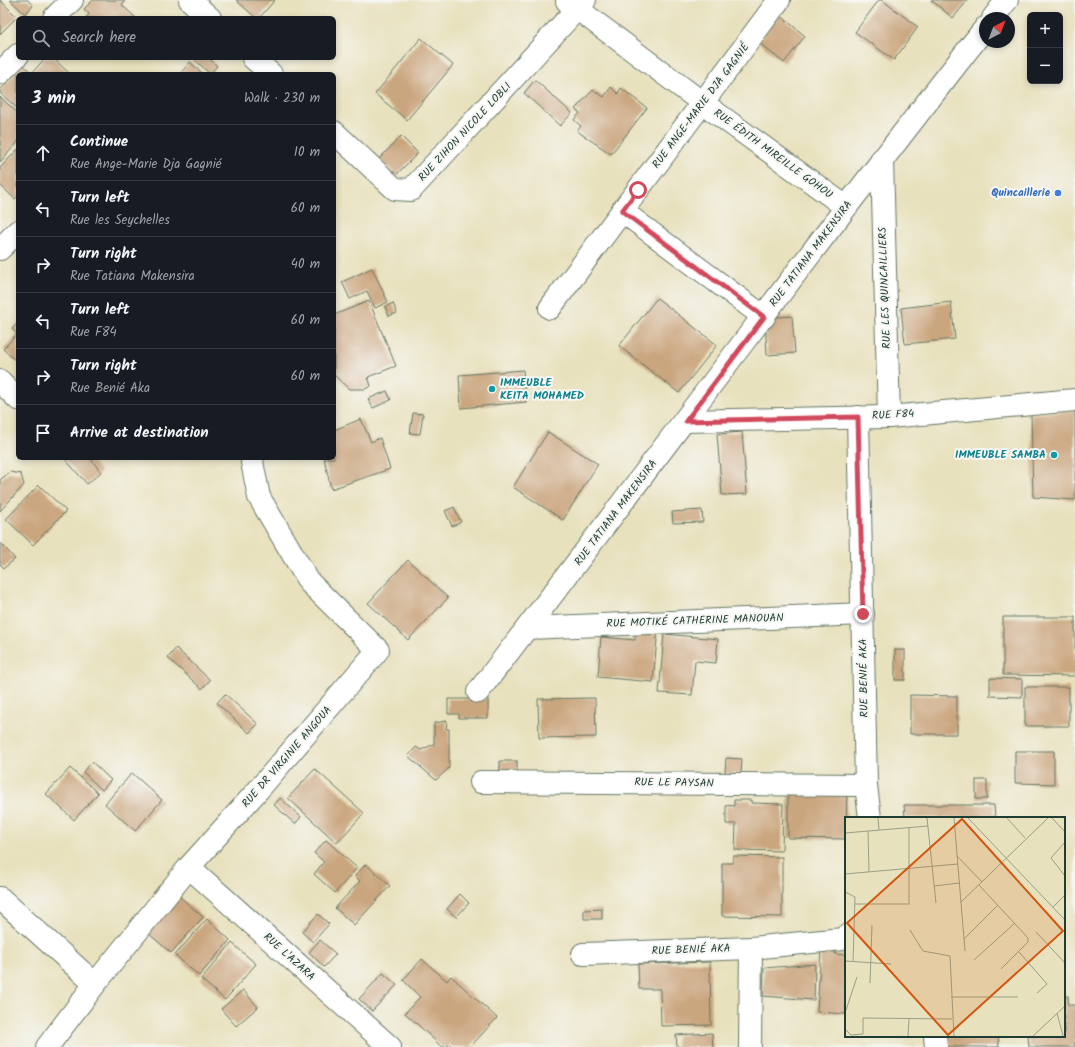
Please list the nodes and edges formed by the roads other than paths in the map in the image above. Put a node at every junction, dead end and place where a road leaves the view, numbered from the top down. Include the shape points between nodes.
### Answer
1 (72, 0) edge
2 (190, 0) edge
3 (779, 0) edge
4 (1007, 0) edge
5 (576, 3) edge
6 (998, 12) edge
7 (56, 16) edge
8 (208, 16) edge
9 (979, 36) edge
10 (16, 57) edge
11 (255, 60) edge
12 (269, 72) edge
13 (0, 73) edge
14 (704, 104) junction
15 (336, 134) edge
16 (882, 159) junction
17 (846, 207) junction
18 (622, 211) junction
19 (16, 233) edge
20 (0, 249) edge
21 (550, 308) dead end
22 (764, 317) junction
23 (0, 381) edge
24 (16, 397) edge
25 (1075, 400) edge
26 (858, 417) junction
27 (889, 417) junction
28 (686, 421) junction
29 (252, 460) edge
30 (863, 614) junction
31 (528, 628) junction
32 (478, 692) dead end
33 (481, 782) dead end
34 (866, 785) junction
35 (870, 817) edge
36 (189, 867) junction
37 (0, 898) edge
38 (845, 937) edge
39 (751, 948) junction
40 (583, 954) dead end
41 (95, 984) junction
42 (48, 1047) edge
43 (390, 1047) edge
44 (750, 1047) edge

1 - 7 street
2 - 8 street
3 - 14 street, RUE ANGE-MARIE DJA GAGNIÉ
4 - 6 street
5 - 14 street, RUE ÉDITH MIREILLE GOHOU
5 - 15 street, RUE ZIHON NICOLE LOBLI via 411,190 396,189
9 - 16 street, RUE TATIANA MAKENSIRA
10 - 13 street
11 - 12 street
14 - 17 street, RUE ÉDITH MIREILLE GOHOU
14 - 18 street, RUE ANGE-MARIE DJA GAGNIÉ
16 - 17 street, RUE TATIANA MAKENSIRA
16 - 27 street, RUE LES QUINCAILLIERS
17 - 22 street, RUE TATIANA MAKENSIRA
18 - 21 street, RUE ANGE-MARIE DJA GAGNIÉ
18 - 22 street
19 - 20 street
22 - 28 street, RUE TATIANA MAKENSIRA
23 - 24 street
25 - 27 street, RUE F84
26 - 27 street, RUE F84
26 - 28 street, RUE F84
26 - 30 street, RUE BENIÉ AKA
28 - 31 street, RUE TATIANA MAKENSIRA
29 - 36 street, RUE DR VIRGINIE ANGOUA via 259,497 308,582 378,650
30 - 31 street, RUE MOTIKÉ CATHERINE MANOUAN
30 - 34 street, RUE BENIÉ AKA
31 - 32 street, RUE TATIANA MAKENSIRA
33 - 34 street, RUE LE PAYSAN
34 - 35 street, RUE BENIÉ AKA
36 - 41 street, RUE DR VIRGINIE ANGOUA
36 - 43 street, RUE L'AZARA
37 - 41 street
38 - 39 street, RUE BENIÉ AKA
39 - 40 street, RUE BENIÉ AKA
39 - 44 street
41 - 42 street, RUE DR VIRGINIE ANGOUA

